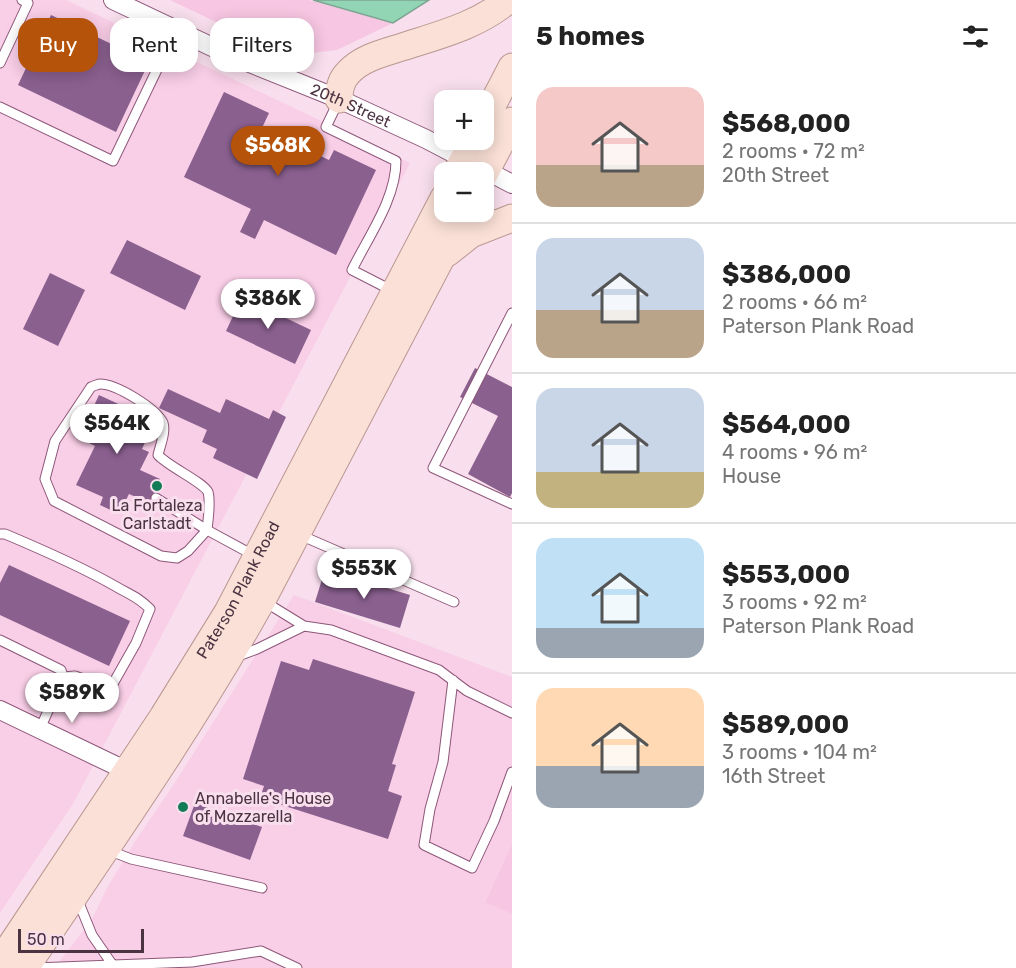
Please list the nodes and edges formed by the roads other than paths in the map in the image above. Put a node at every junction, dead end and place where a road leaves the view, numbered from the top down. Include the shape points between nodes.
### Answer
1 (22, 0) edge
2 (112, 0) edge
3 (508, 0) edge
4 (151, 18) edge
5 (198, 40) edge
6 (0, 63) edge
7 (512, 67) edge
8 (156, 72) edge
9 (339, 99) junction
10 (0, 107) edge
11 (503, 125) edge
12 (469, 162) edge
13 (475, 162) edge
14 (494, 175) edge
15 (512, 184) edge
16 (434, 217) edge
17 (512, 218) edge
18 (460, 222) edge
19 (441, 258) junction
20 (395, 292) junction
21 (512, 313) edge
22 (156, 498) dead end
23 (512, 504) edge
24 (207, 530) junction
25 (3, 534) edge
26 (297, 534) junction
27 (257, 557) junction
28 (262, 600) junction
29 (454, 602) dead end
30 (304, 626) junction
31 (0, 640) edge
32 (230, 658) junction
33 (63, 677) junction
34 (453, 680) junction
35 (0, 710) edge
36 (512, 713) edge
37 (40, 729) junction
38 (128, 771) junction
39 (512, 772) edge
40 (105, 849) junction
41 (262, 888) dead end
42 (75, 894) junction
43 (0, 962) edge
44 (111, 966) edge
45 (26, 968) edge
46 (34, 968) edge
47 (297, 968) edge

1 - 6 lane via 28,3
2 - 4 street, 20th Street
3 - 9 main road via 466,25 363,61 346,74
5 - 9 street, 20th Street
7 - 11 main road
8 - 10 lane via 113,161
9 - 12 street, 20th Street
9 - 20 lane via 326,127 396,161 392,191 351,270
11 - 13 main road
14 - 15 street, 20th Street
16 - 20 main road, Paterson Plank Road
17 - 19 main road via 471,234
18 - 19 main road, Paterson Plank Road
19 - 26 main road, Paterson Plank Road
20 - 27 main road, Paterson Plank Road
21 - 23 lane via 433,468
22 - 24 lane
24 - 24 lane via 177,558 161,556 54,501 45,479 55,441 91,387 113,387 156,414 163,424 158,455 203,486 208,494
24 - 27 lane
25 - 33 lane via 138,597 150,609 110,689 75,676
26 - 28 main road, Paterson Plank Road
26 - 29 lane
27 - 38 main road, Paterson Plank Road via 196,665
28 - 30 lane
28 - 32 main road, Paterson Plank Road
30 - 32 lane
30 - 34 lane via 342,633 439,670
31 - 33 lane via 61,670
32 - 40 main road, Paterson Plank Road
33 - 37 lane
34 - 36 lane
34 - 39 lane via 443,762 424,845 472,868
35 - 37 street
37 - 38 street
38 - 43 main road, Paterson Plank Road
40 - 41 lane via 131,859
40 - 42 main road, Paterson Plank Road
42 - 44 lane via 92,935
42 - 45 main road, Paterson Plank Road
44 - 46 lane
44 - 47 lane via 192,962 261,951

